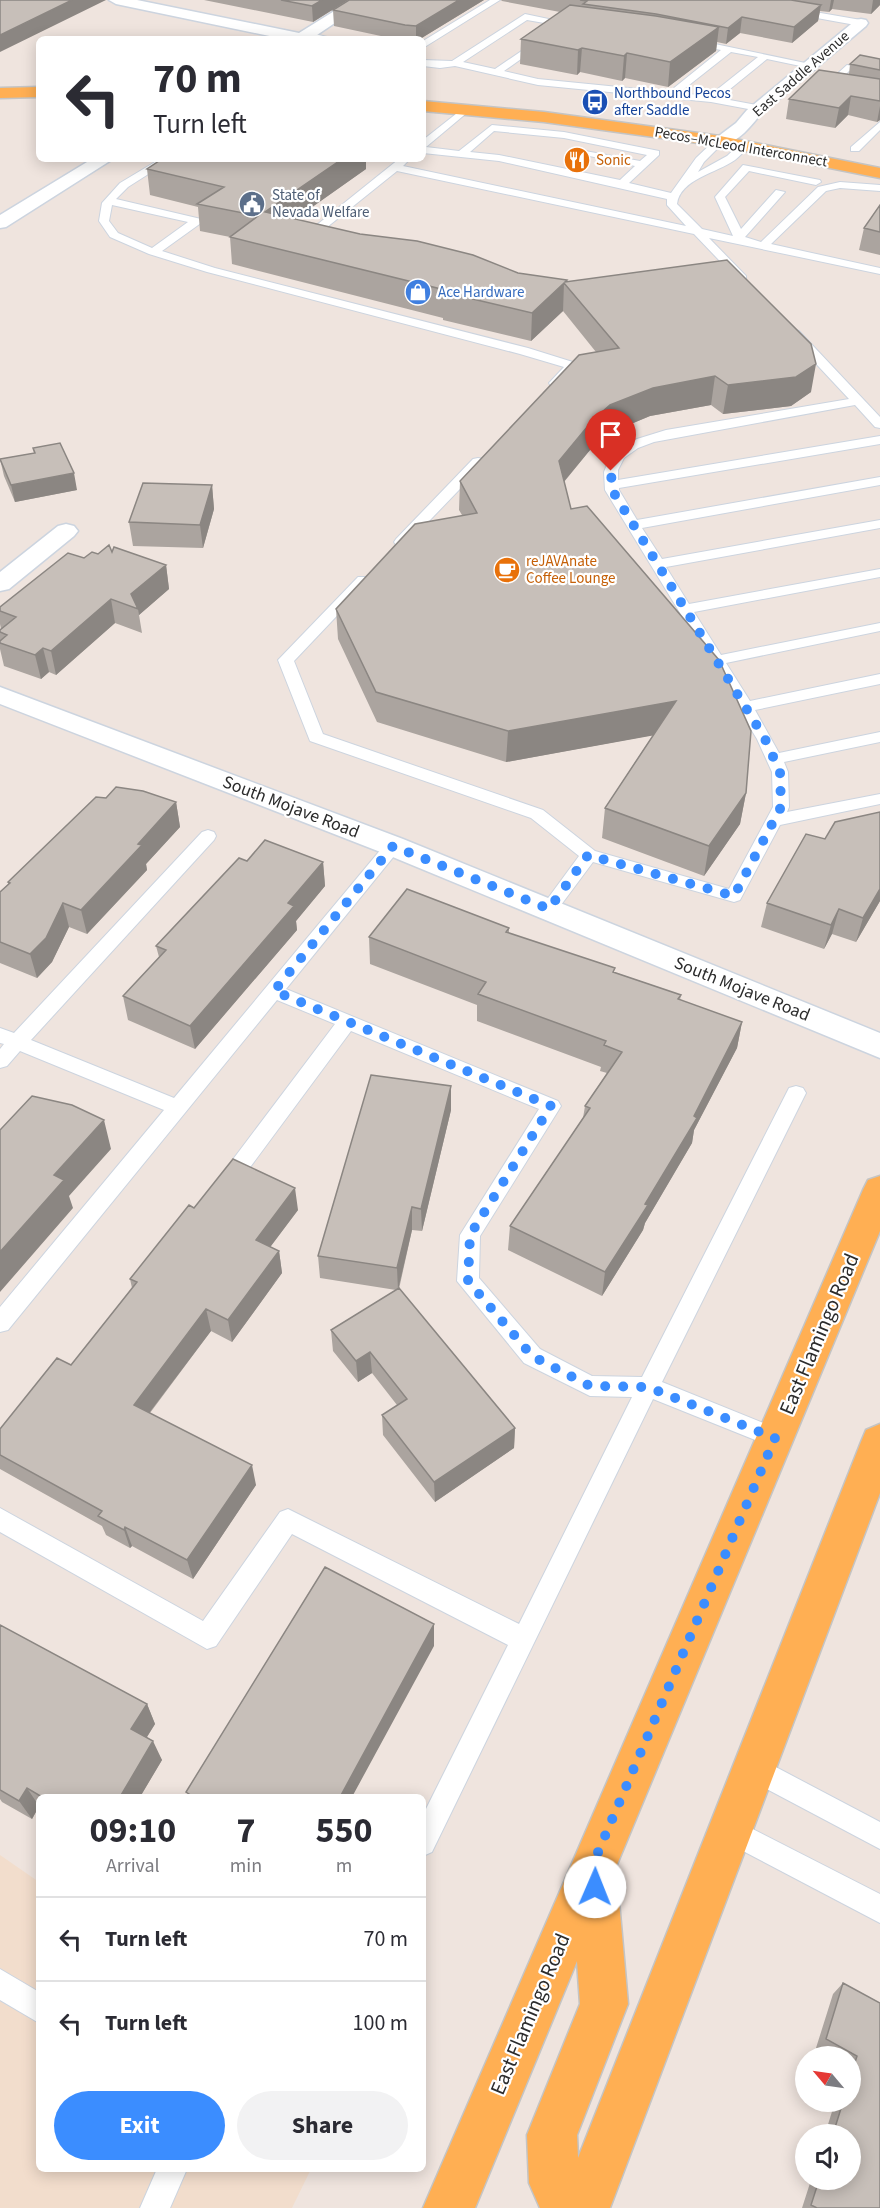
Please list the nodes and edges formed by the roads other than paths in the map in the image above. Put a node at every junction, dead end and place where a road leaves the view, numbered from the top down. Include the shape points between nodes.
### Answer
1 (116, 0) edge
2 (362, 0) edge
3 (492, 0) edge
4 (779, 9) edge
5 (861, 23) joint
6 (564, 24) junction
7 (586, 27) edge
8 (298, 36) edge
9 (305, 36) edge
10 (686, 41) edge
11 (426, 43) edge
12 (729, 49) junction
13 (765, 56) junction
14 (426, 63) edge
15 (455, 63) junction
16 (810, 65) junction
17 (497, 72) junction
18 (880, 74) edge
19 (0, 77) edge
20 (36, 77) edge
21 (36, 92) edge
22 (0, 93) edge
23 (671, 95) junction
24 (880, 95) edge
25 (711, 99) junction
26 (426, 105) edge
27 (759, 108) junction
28 (466, 109) junction
29 (713, 123) dead end
30 (742, 127) junction
31 (878, 130) edge
32 (765, 132) dead end
33 (720, 141) junction
34 (426, 142) edge
35 (521, 142) dead end
36 (551, 145) dead end
37 (745, 146) junction
38 (835, 146) dead end
39 (426, 150) edge
40 (509, 150) dead end
41 (574, 150) dead end
42 (863, 151) joint
43 (460, 155) junction
44 (99, 162) edge
45 (162, 162) edge
46 (401, 162) edge
47 (642, 165) junction
48 (395, 167) junction
49 (880, 173) edge
50 (624, 182) junction
51 (686, 182) junction
52 (816, 182) dead end
53 (880, 188) edge
54 (780, 192) dead end
55 (673, 197) junction
56 (110, 201) junction
57 (0, 223) edge
58 (698, 233) junction
59 (334, 238) edge
60 (742, 240) junction
61 (763, 246) junction
62 (153, 252) junction
63 (880, 271) edge
64 (753, 290) edge
65 (784, 323) edge
66 (547, 391) edge
67 (858, 401) junction
68 (880, 424) edge
69 (880, 440) edge
70 (490, 450) edge
71 (880, 481) edge
72 (612, 485) junction
73 (880, 524) edge
74 (634, 525) junction
75 (66, 531) dead end
76 (392, 551) edge
77 (659, 564) junction
78 (376, 568) edge
79 (880, 573) edge
80 (0, 584) edge
81 (687, 609) junction
82 (880, 627) edge
83 (717, 660) junction
84 (880, 679) edge
85 (0, 695) edge
86 (745, 707) junction
87 (880, 737) edge
88 (774, 759) junction
89 (880, 798) edge
90 (775, 820) junction
91 (208, 836) dead end
92 (393, 846) junction
93 (588, 855) junction
94 (549, 909) junction
95 (274, 991) junction
96 (347, 1022) junction
97 (9, 1038) edge
98 (880, 1046) edge
99 (0, 1061) edge
100 (796, 1092) dead end
101 (178, 1108) junction
102 (241, 1164) edge
103 (880, 1190) edge
104 (0, 1323) edge
105 (648, 1387) junction
106 (775, 1438) junction
107 (878, 1453) edge
108 (0, 1520) edge
109 (524, 1640) junction
110 (753, 1768) junction
111 (731, 1831) junction
112 (880, 1836) edge
113 (426, 1837) edge
114 (593, 1864) junction
115 (880, 1909) edge
116 (0, 1983) edge
117 (36, 2007) edge
118 (171, 2172) edge
119 (455, 2203) edge
120 (155, 2208) edge
121 (567, 2208) edge
122 (584, 2208) edge

1 - 8 street
2 - 9 street
3 - 11 lane
4 - 5 lane
5 - 16 street, East Saddle Avenue
6 - 7 lane
6 - 15 lane via 525,17
6 - 17 lane
10 - 12 lane
12 - 13 lane
12 - 23 lane
13 - 16 lane
13 - 25 lane
14 - 15 lane
15 - 17 lane
16 - 27 street, East Saddle Avenue
17 - 23 lane via 538,82
18 - 24 lane via 847,68 829,86
19 - 20 main road
21 - 22 main road
23 - 25 lane
25 - 27 lane
26 - 28 main road, Pecos–McLeod Interconnect
27 - 30 street, East Saddle Avenue
28 - 33 main road, Pecos–McLeod Interconnect
28 - 34 lane
29 - 30 main road, Pecos–McLeod Interconnect
30 - 32 main road, Pecos–McLeod Interconnect
30 - 33 street, East Saddle Avenue
30 - 37 street, East Saddle Avenue
31 - 42 lane
33 - 37 main road, Pecos–McLeod Interconnect
33 - 51 lane via 700,160
35 - 36 lane
37 - 49 main road, Pecos–McLeod Interconnect
37 - 51 lane
38 - 42 main road, Pecos–McLeod Interconnect
39 - 43 lane
40 - 50 lane via 514,155
41 - 47 lane
43 - 47 lane via 492,128 564,135 655,153
43 - 50 lane via 499,158
44 - 57 street
45 - 56 lane via 124,185
46 - 48 lane
47 - 50 lane
48 - 58 lane
48 - 59 lane via 312,234
50 - 55 lane
51 - 55 lane
52 - 60 lane via 747,167 720,197
53 - 61 lane via 840,185 822,189
54 - 60 lane
55 - 58 lane via 672,205
56 - 62 lane via 104,221 114,235
56 - 62 lane via 197,221
58 - 60 lane
58 - 64 lane via 731,273
60 - 61 lane
61 - 63 lane
62 - 66 lane via 572,366
65 - 67 lane
67 - 68 lane
67 - 72 lane via 638,441 621,455 611,471
69 - 72 lane
70 - 76 lane
71 - 74 lane
72 - 74 lane
73 - 77 lane
74 - 77 lane
75 - 80 street
77 - 81 lane
78 - 93 lane via 286,660 316,737 537,814
79 - 81 lane
81 - 83 lane
82 - 83 lane
83 - 86 lane
84 - 86 lane
85 - 92 street, South Mojave Road
86 - 88 lane
87 - 88 lane
88 - 90 lane via 780,772 781,807
89 - 90 lane
90 - 93 lane via 734,896
91 - 97 lane
92 - 94 street, South Mojave Road
92 - 95 lane
93 - 94 lane
94 - 98 street, South Mojave Road
95 - 96 lane
95 - 101 lane
96 - 102 lane
96 - 105 lane via 551,1106 470,1235 468,1281 532,1356 590,1386
97 - 99 lane
97 - 101 lane
100 - 105 lane
101 - 104 lane
103 - 106 main road, East Flamingo Road
105 - 106 lane
105 - 109 lane
106 - 114 main road, East Flamingo Road
107 - 110 main road
108 - 109 lane via 207,1637 288,1520
109 - 113 lane
110 - 111 main road
110 - 112 lane
111 - 115 lane
111 - 122 main road
114 - 119 main road, East Flamingo Road
114 - 121 main road via 604,2004 552,2135 554,2183
116 - 117 lane
118 - 120 lane

